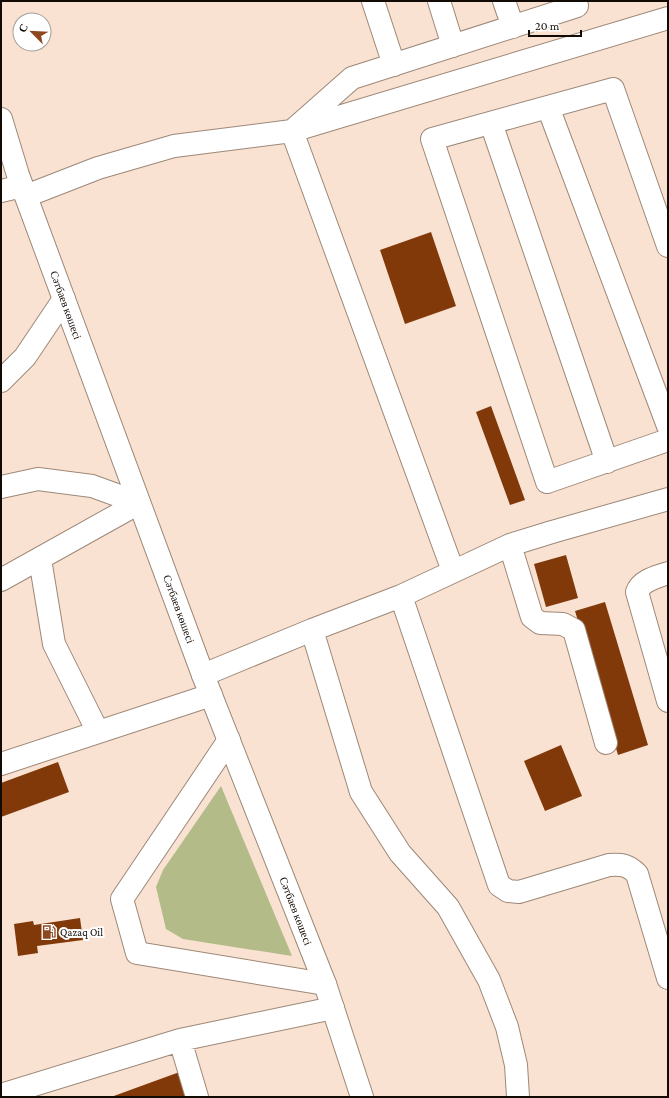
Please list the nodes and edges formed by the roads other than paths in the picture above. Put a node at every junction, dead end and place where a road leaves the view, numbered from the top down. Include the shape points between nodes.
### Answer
1 (373, 1) edge
2 (439, 1) edge
3 (504, 1) edge
4 (576, 1) edge
5 (668, 18) edge
6 (513, 26) junction
7 (453, 46) junction
8 (394, 65) junction
9 (548, 107) junction
10 (1, 119) edge
11 (491, 123) junction
12 (292, 131) junction
13 (1, 190) edge
14 (24, 191) junction
15 (668, 246) edge
16 (64, 299) junction
17 (1, 381) edge
18 (668, 426) edge
19 (668, 440) edge
20 (607, 462) junction
21 (1, 487) edge
22 (668, 499) edge
23 (139, 503) junction
24 (510, 545) junction
25 (40, 559) junction
26 (453, 571) junction
27 (668, 573) edge
28 (1, 580) edge
29 (400, 596) junction
30 (312, 630) junction
31 (203, 675) junction
32 (211, 695) junction
33 (668, 701) edge
34 (98, 732) junction
35 (229, 740) junction
36 (606, 743) dead end
37 (1, 764) edge
38 (668, 978) edge
39 (325, 984) junction
40 (333, 1008) junction
41 (180, 1040) junction
42 (1, 1095) edge
43 (197, 1097) edge
44 (362, 1097) edge
45 (518, 1097) edge

1 - 8 main road
2 - 7 main road
3 - 6 main road
4 - 6 main road via 577,6
5 - 12 main road
6 - 7 main road
7 - 8 main road
8 - 12 main road via 352,78
9 - 11 main road
9 - 15 main road via 613,89
9 - 18 main road
10 - 14 main road, Сәтбаев көшесі
11 - 20 main road
11 - 20 main road via 432,139 547,482
12 - 14 main road via 174,146
12 - 26 main road
13 - 14 main road
14 - 16 main road, Сәтбаев көшесі
16 - 17 main road via 25,357
16 - 23 main road, Сәтбаев көшесі
19 - 20 main road
21 - 23 main road via 38,479 92,486
22 - 24 main road
23 - 25 main road
23 - 31 main road, Сәтбаев көшесі
24 - 26 main road
24 - 36 main road via 532,616 540,623 563,624 574,630
25 - 28 main road
25 - 34 main road via 54,644
26 - 29 main road
27 - 33 main road via 644,582 637,592
29 - 30 main road
29 - 38 main road via 499,885 508,891 520,892 609,865 620,864 631,868 637,874
30 - 31 main road
30 - 45 main road via 361,792 400,853 448,908 489,980 507,1027 516,1065
31 - 32 main road, Сәтбаев көшесі
32 - 34 main road
32 - 35 main road, Сәтбаев көшесі
34 - 37 main road
35 - 39 main road, Сәтбаев көшесі
35 - 39 main road via 122,899 136,953
39 - 40 main road, Сәтбаев көшесі
40 - 41 main road
40 - 44 main road, Сәтбаев көшесі
41 - 42 main road
41 - 43 main road

